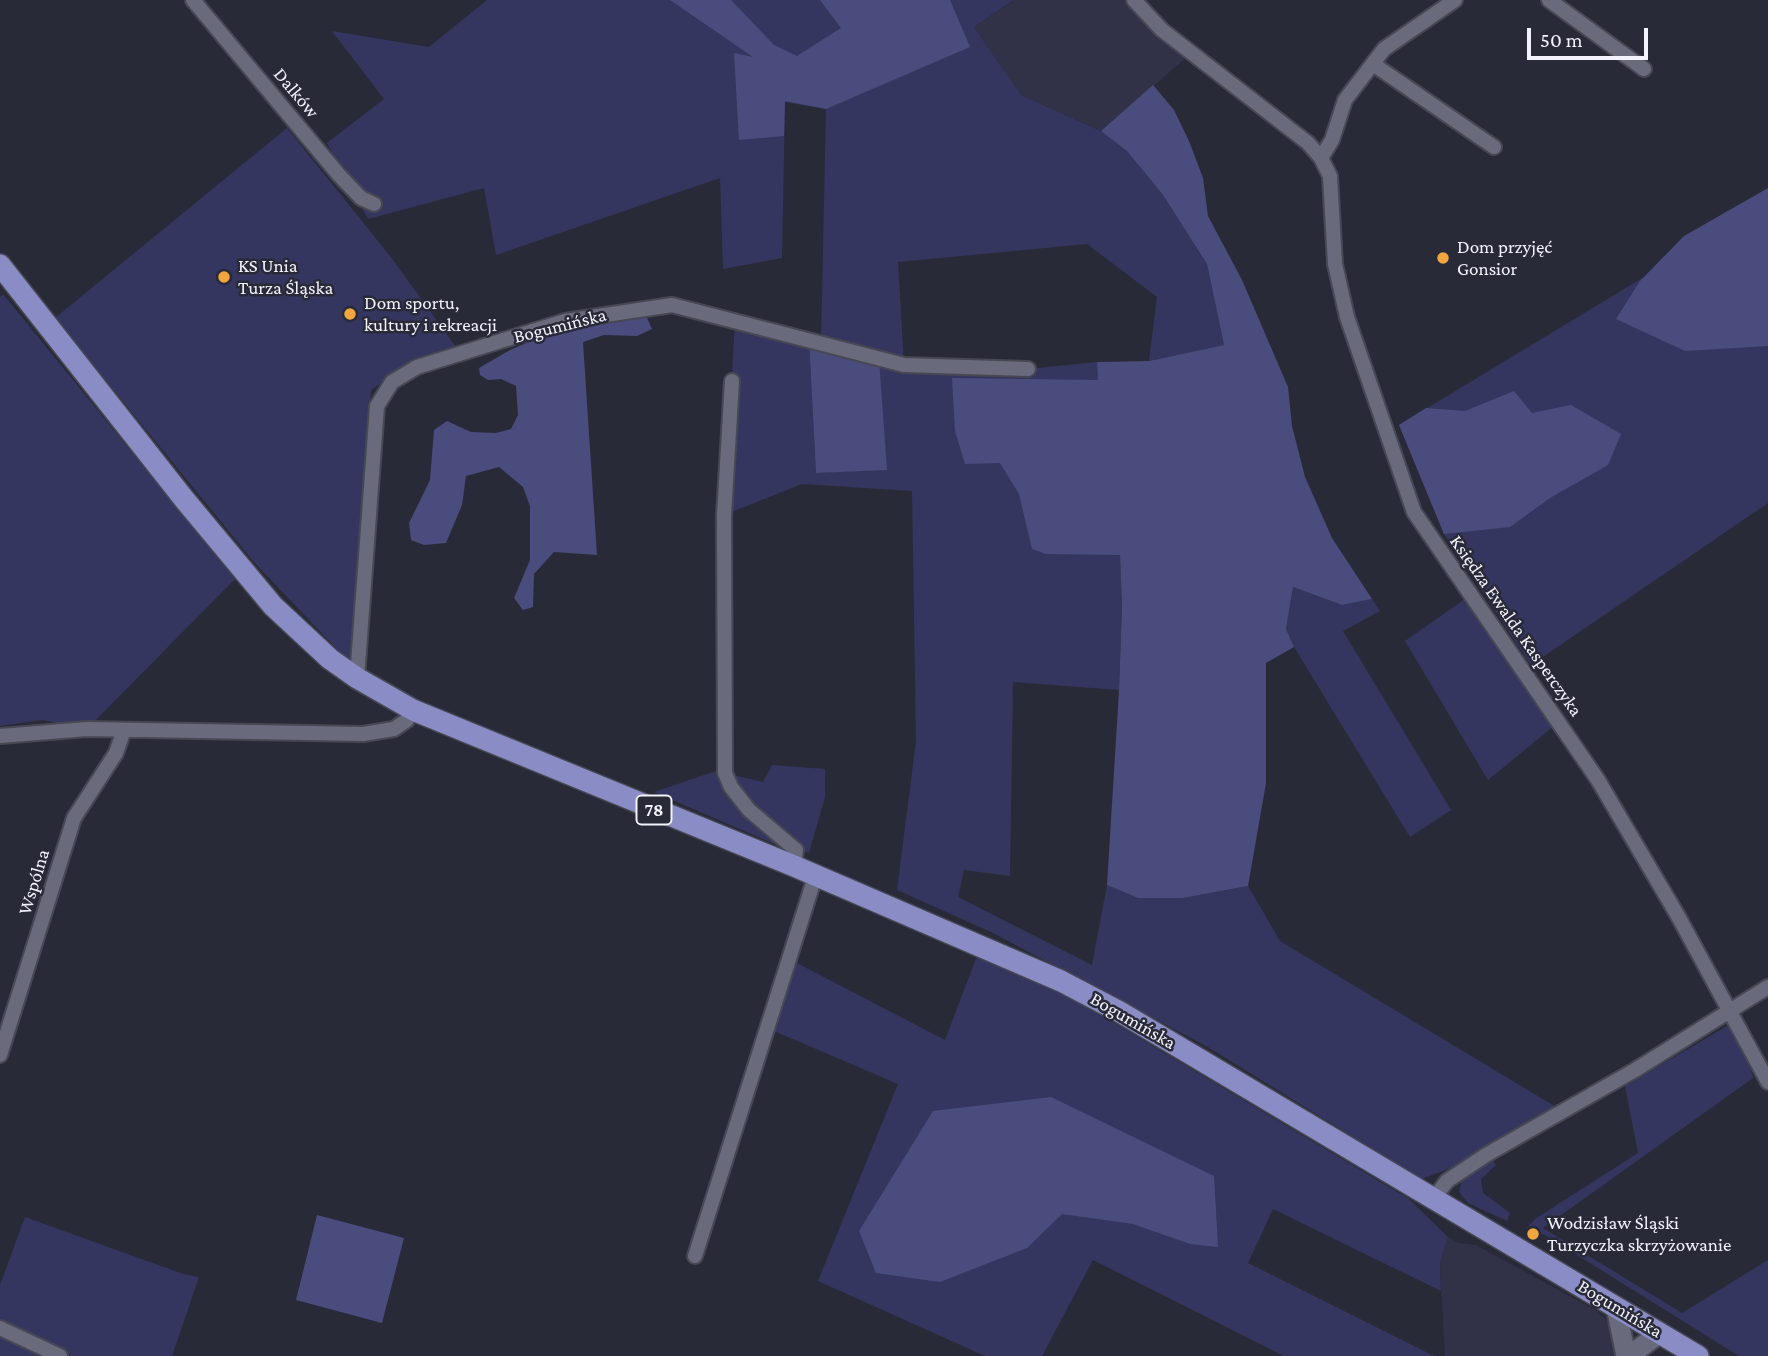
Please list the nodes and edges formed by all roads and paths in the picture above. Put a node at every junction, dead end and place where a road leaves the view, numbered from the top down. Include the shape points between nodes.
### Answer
1 (193, 0) edge
2 (1134, 0) edge
3 (1455, 0) edge
4 (1549, 0) edge
5 (1373, 64) junction
6 (1644, 69) dead end
7 (1494, 147) dead end
8 (1321, 158) junction
9 (374, 204) dead end
10 (0, 265) edge
11 (1028, 369) dead end
12 (732, 381) dead end
13 (357, 678) junction
14 (413, 710) junction
15 (124, 730) junction
16 (0, 736) edge
17 (794, 866) junction
18 (815, 877) junction
19 (1768, 987) edge
20 (1730, 1011) junction
21 (0, 1055) edge
22 (1768, 1082) edge
23 (1434, 1198) junction
24 (695, 1256) dead end
25 (1616, 1307) junction
26 (0, 1328) edge
27 (1660, 1333) junction
28 (60, 1356) edge
29 (1628, 1356) edge
30 (1656, 1356) edge
31 (1698, 1356) edge

1 - 9 street, Dalków via 339,175 361,198
2 - 8 street, Księdza Ewalda Kasperczyka via 1162,30 1308,143
3 - 5 street via 1384,49
4 - 6 street
5 - 7 street
5 - 8 street via 1345,100
8 - 20 street, Księdza Ewalda Kasperczyka via 1330,177 1335,264 1348,317 1414,512 1598,780
10 - 13 main road, Bogumińska / 78 via 274,606
11 - 13 street, Bogumińska via 904,365 672,304 565,321 417,367 392,382 377,406
12 - 17 street via 724,515 725,773 749,810 796,850
13 - 14 main road, Bogumińska / 78
14 - 15 street via 394,729 363,734
14 - 17 main road, Bogumińska / 78
15 - 16 street
15 - 21 street, Wspólna via 116,753 74,818
17 - 18 main road, Bogumińska / 78
18 - 23 main road, Bogumińska / 78 via 1073,987
18 - 24 street
19 - 20 street
20 - 22 street, Księdza Ewalda Kasperczyka
20 - 23 street via 1486,1156 1447,1181
23 - 25 main road, Bogumińska / 78
25 - 27 main road, Bogumińska / 78
25 - 29 street
26 - 28 street
27 - 29 street
27 - 30 street
27 - 31 main road, Bogumińska / 78

